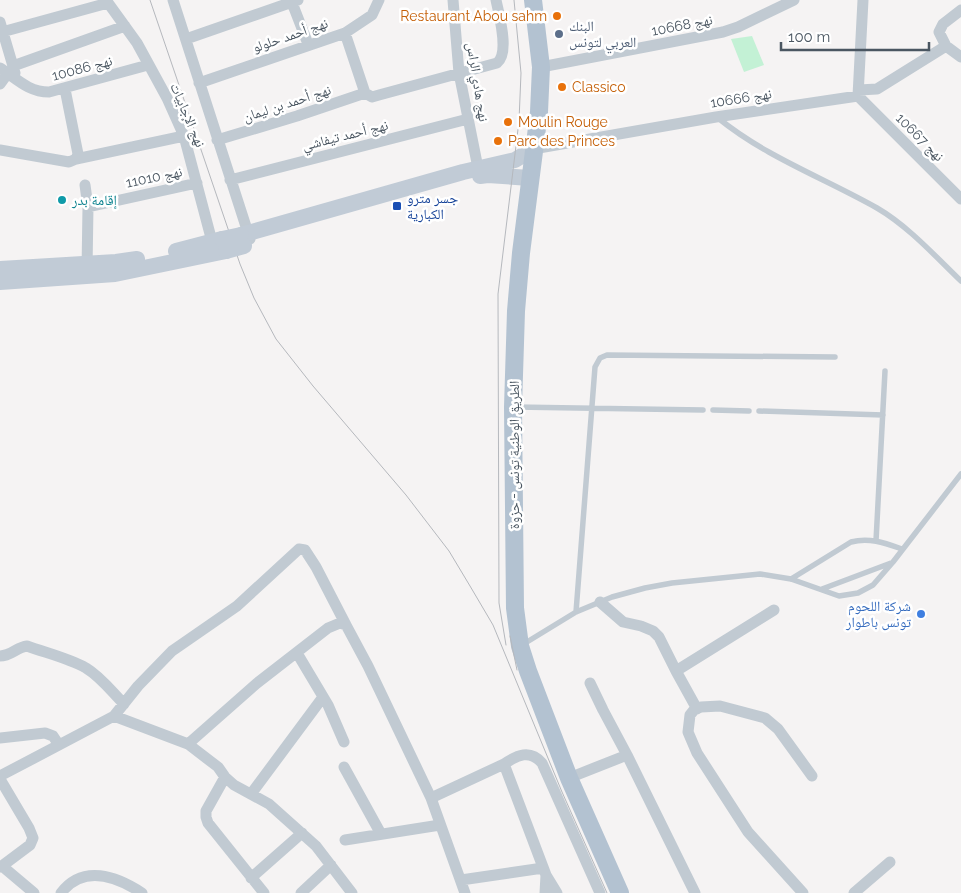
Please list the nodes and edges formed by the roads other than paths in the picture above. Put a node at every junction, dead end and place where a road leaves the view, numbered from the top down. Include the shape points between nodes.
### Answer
1 (174, 0) edge
2 (379, 0) edge
3 (453, 0) edge
4 (496, 0) edge
5 (533, 0) edge
6 (794, 0) edge
7 (863, 0) edge
8 (107, 1) edge
9 (294, 1) edge
10 (961, 10) edge
11 (125, 26) junction
12 (1, 27) edge
13 (345, 33) junction
14 (186, 39) junction
15 (308, 44) junction
16 (946, 46) junction
17 (961, 57) edge
18 (148, 64) junction
19 (541, 67) junction
20 (9, 71) edge
21 (459, 73) junction
22 (199, 83) junction
23 (0, 84) edge
24 (64, 89) junction
25 (365, 93) junction
26 (859, 93) junction
27 (716, 117) junction
28 (468, 119) junction
29 (184, 136) junction
30 (217, 140) junction
31 (0, 150) edge
32 (534, 150) junction
33 (76, 159) junction
34 (478, 168) junction
35 (530, 178) junction
36 (230, 180) junction
37 (197, 182) junction
38 (85, 185) dead end
39 (961, 199) edge
40 (88, 207) junction
41 (246, 240) junction
42 (219, 246) junction
43 (0, 269) edge
44 (87, 270) junction
45 (961, 280) edge
46 (0, 282) edge
47 (835, 357) dead end
48 (885, 371) dead end
49 (513, 408) junction
50 (592, 408) junction
51 (703, 410) dead end
52 (713, 410) dead end
53 (749, 411) dead end
54 (759, 411) dead end
55 (883, 415) junction
56 (961, 474) edge
57 (876, 541) junction
58 (902, 549) junction
59 (893, 562) junction
60 (791, 579) junction
61 (822, 589) junction
62 (600, 602) junction
63 (774, 610) dead end
64 (576, 612) junction
65 (346, 625) junction
66 (520, 646) junction
67 (297, 653) junction
68 (0, 656) edge
69 (676, 671) junction
70 (590, 683) dead end
71 (323, 697) junction
72 (124, 704) junction
73 (697, 709) junction
74 (114, 716) junction
75 (0, 738) edge
76 (344, 742) dead end
77 (188, 744) junction
78 (59, 745) junction
79 (627, 754) junction
80 (504, 764) junction
81 (344, 767) dead end
82 (812, 776) dead end
83 (225, 777) junction
84 (0, 778) edge
85 (570, 778) junction
86 (251, 794) junction
87 (431, 798) junction
88 (440, 825) junction
89 (302, 833) junction
90 (381, 834) junction
91 (345, 840) dead end
92 (890, 862) dead end
93 (331, 865) junction
94 (1, 866) edge
95 (544, 872) junction
96 (251, 878) junction
97 (461, 880) junction
98 (617, 887) edge
99 (597, 892) edge
100 (34, 893) edge
101 (61, 893) edge
102 (142, 893) edge
103 (264, 893) edge
104 (301, 893) edge
105 (352, 893) edge
106 (465, 893) edge
107 (545, 893) edge
108 (557, 893) edge
109 (695, 893) edge
110 (803, 893) edge
111 (854, 893) edge

1 - 14 street
2 - 13 street, نهج أحمد حلولو via 372,15
3 - 21 street, نهج هادي الراس
4 - 21 street, نهج أحمد بن ليمان via 504,50 501,60
5 - 19 main road, الطريق الوطنية تونس - حزوة
6 - 19 street, نهج 10668 via 723,32
7 - 26 street
8 - 11 street, نهج الإجابيات
8 - 12 street
9 - 14 street
9 - 15 street
10 - 16 street via 942,24 939,32
11 - 18 street, نهج الإجابيات
11 - 20 street
12 - 20 street
13 - 15 street, نهج أحمد حلولو
13 - 25 street
14 - 22 street
15 - 22 street, نهج أحمد حلولو
16 - 17 street
16 - 26 street via 877,89
18 - 24 street, نهج 10086
18 - 29 street, نهج الإجابيات
19 - 32 main road, الطريق الوطنية تونس - حزوة
20 - 23 street
20 - 24 street, نهج 10086 via 26,87 38,92
21 - 25 street, نهج أحمد بن ليمان via 372,96
21 - 28 street, نهج هادي الراس
22 - 30 street
24 - 33 street via 77,148
25 - 30 street, نهج أحمد بن ليمان
26 - 27 street, نهج 10666
26 - 39 street, نهج 10667
27 - 32 street, نهج 10666
27 - 45 lane via 750,142 878,209
28 - 34 street, نهج هادي الراس
28 - 36 street, نهج أحمد تيفاشي
29 - 33 street
29 - 37 street, نهج الإجابيات
30 - 36 street
31 - 33 street via 69,162
32 - 34 main road via 515,160
32 - 35 main road, الطريق الوطنية تونس - حزوة
34 - 41 main road
35 - 41 main road via 481,176
35 - 49 main road, الطريق الوطنية تونس - حزوة via 516,311
36 - 41 street
37 - 40 street, نهج 11010
37 - 42 street, نهج الإجابيات
38 - 40 street
40 - 44 street
41 - 42 main road, bridge
42 - 44 main road
43 - 44 main road
44 - 46 main road
47 - 50 lane via 607,355 600,358 595,367
48 - 55 lane
49 - 50 lane
49 - 66 main road, الطريق الوطنية تونس - حزوة via 514,575
50 - 51 lane
50 - 64 lane
52 - 53 lane
54 - 55 lane
55 - 57 lane
56 - 58 lane
57 - 58 lane
57 - 60 lane via 862,539 851,542
58 - 59 lane
59 - 61 lane
59 - 61 lane via 873,585 858,593 839,596
60 - 61 lane
60 - 62 lane via 760,574 672,583
62 - 64 lane
62 - 69 street via 623,622 653,631
63 - 69 street
64 - 66 lane
65 - 67 street via 340,623 328,628
65 - 72 street via 316,567 304,550 299,549 237,606 172,651
65 - 87 street
66 - 85 main road, الطريق الوطنية تونس - حزوة
67 - 71 street
67 - 77 street
68 - 72 street via 10,655 26,646 76,663 96,676
69 - 73 street
70 - 79 street
71 - 76 street
71 - 86 street
72 - 74 street
73 - 82 street via 720,706 765,718 778,729
73 - 110 street via 690,716 688,732 697,753 748,832
74 - 77 street
74 - 78 street
75 - 78 street via 44,733 53,736
77 - 83 street via 218,767
78 - 84 street
79 - 85 street
79 - 109 street
80 - 87 street
80 - 95 street
80 - 99 street via 528,754 542,763
81 - 90 street
83 - 86 street
83 - 96 street via 206,811 206,817
84 - 94 street via 33,838 30,845
85 - 98 main road, الطريق الوطنية تونس - حزوة
86 - 89 street via 269,804
87 - 88 street
88 - 90 street
88 - 97 street
89 - 93 street
89 - 96 street
90 - 91 street
92 - 111 street
93 - 104 street
93 - 105 street
94 - 100 street
95 - 97 street
95 - 107 street
95 - 108 street
96 - 103 street
97 - 106 street
98 - 99 street
101 - 102 street via 76,879 90,875 105,876

